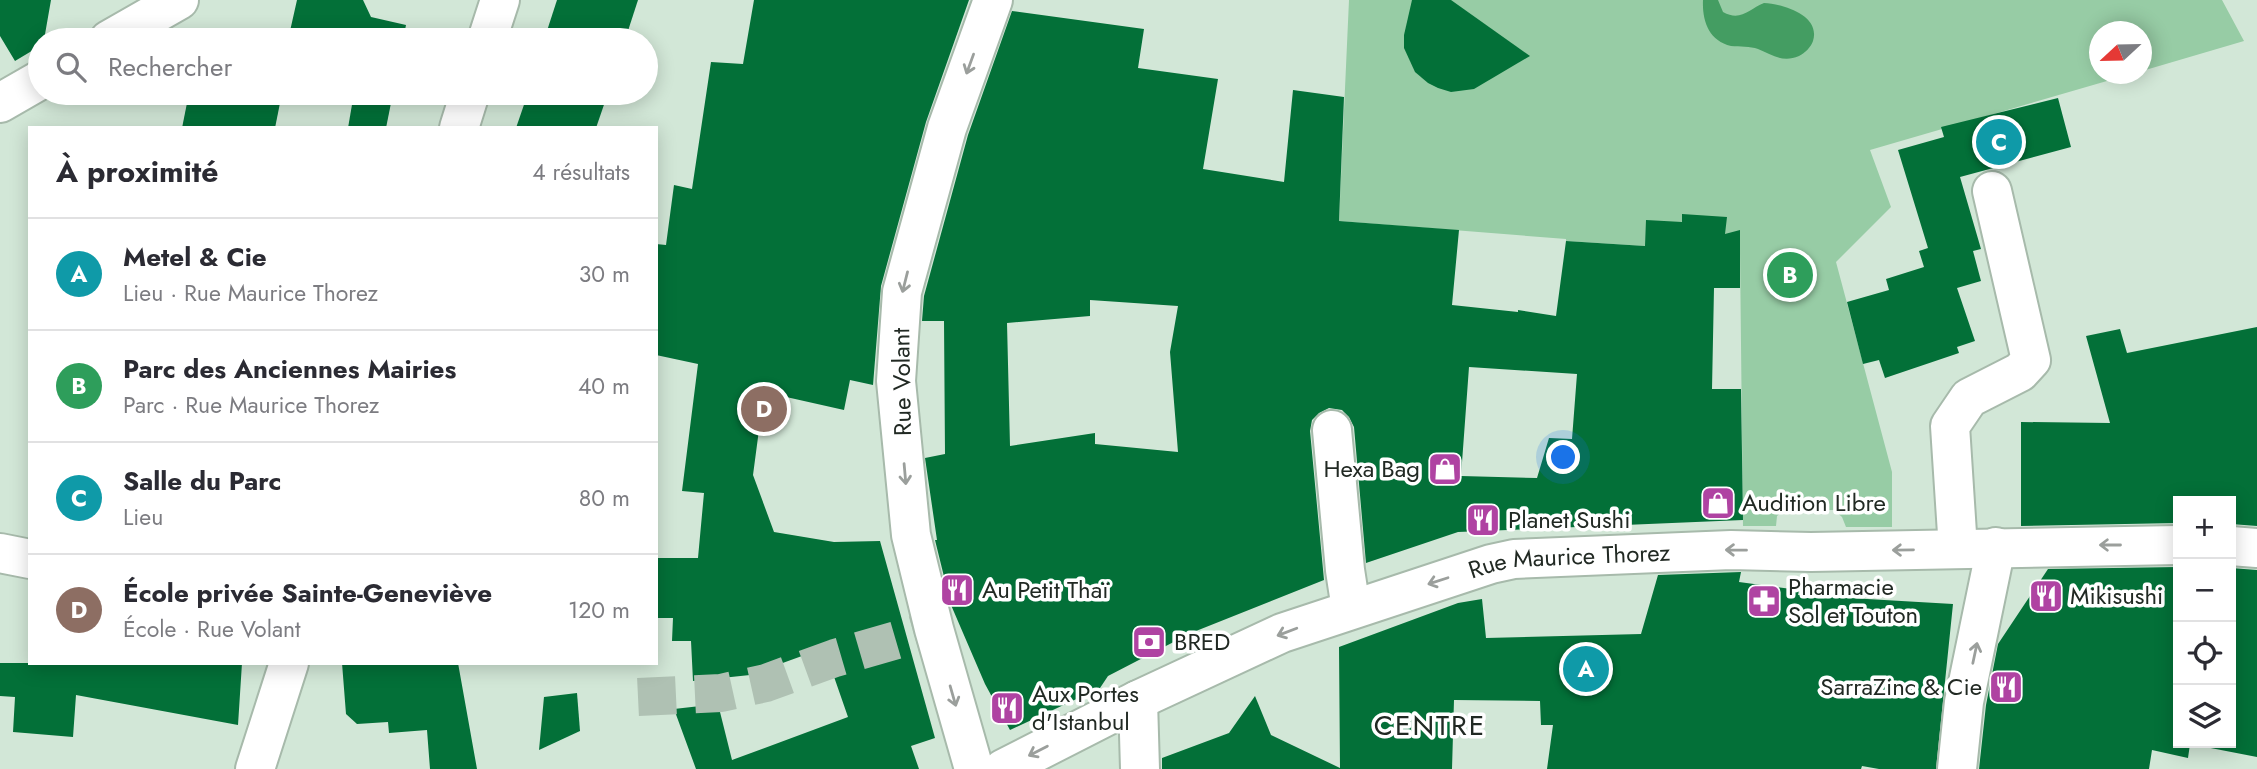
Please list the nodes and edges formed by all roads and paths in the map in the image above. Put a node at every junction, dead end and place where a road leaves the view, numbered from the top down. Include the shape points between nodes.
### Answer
1 (500, 0) edge
2 (993, 0) edge
3 (175, 1) edge
4 (129, 28) edge
5 (491, 28) edge
6 (28, 87) edge
7 (0, 103) edge
8 (466, 105) edge
9 (460, 126) edge
10 (1992, 191) dead end
11 (1332, 430) dead end
12 (2173, 545) edge
13 (2236, 546) edge
14 (1996, 547) junction
15 (2257, 548) edge
16 (1958, 549) junction
17 (0, 553) edge
18 (28, 559) edge
19 (1351, 609) junction
20 (288, 665) edge
21 (1138, 700) junction
22 (255, 769) edge
23 (974, 769) edge
24 (1003, 769) edge
25 (1140, 769) edge
26 (1957, 769) edge

1 - 5 street
2 -> 23 street, Rue Volant via 947,128 908,268 896,382 911,536
3 - 4 street
6 - 7 street
8 - 9 street
10 - 16 street via 2031,360 2020,372 1969,398 1950,426
11 - 19 street
12 -> 14 street, Rue Maurice Thorez
13 - 15 street
14 - 16 street, Rue Maurice Thorez
26 -> 14 street via 1964,702
16 -> 19 street, Rue Maurice Thorez via 1731,550 1514,559
17 - 18 street
19 -> 21 street, Rue Maurice Thorez via 1282,633
20 - 22 street
21 -> 24 street, Rue Maurice Thorez
21 - 25 street

